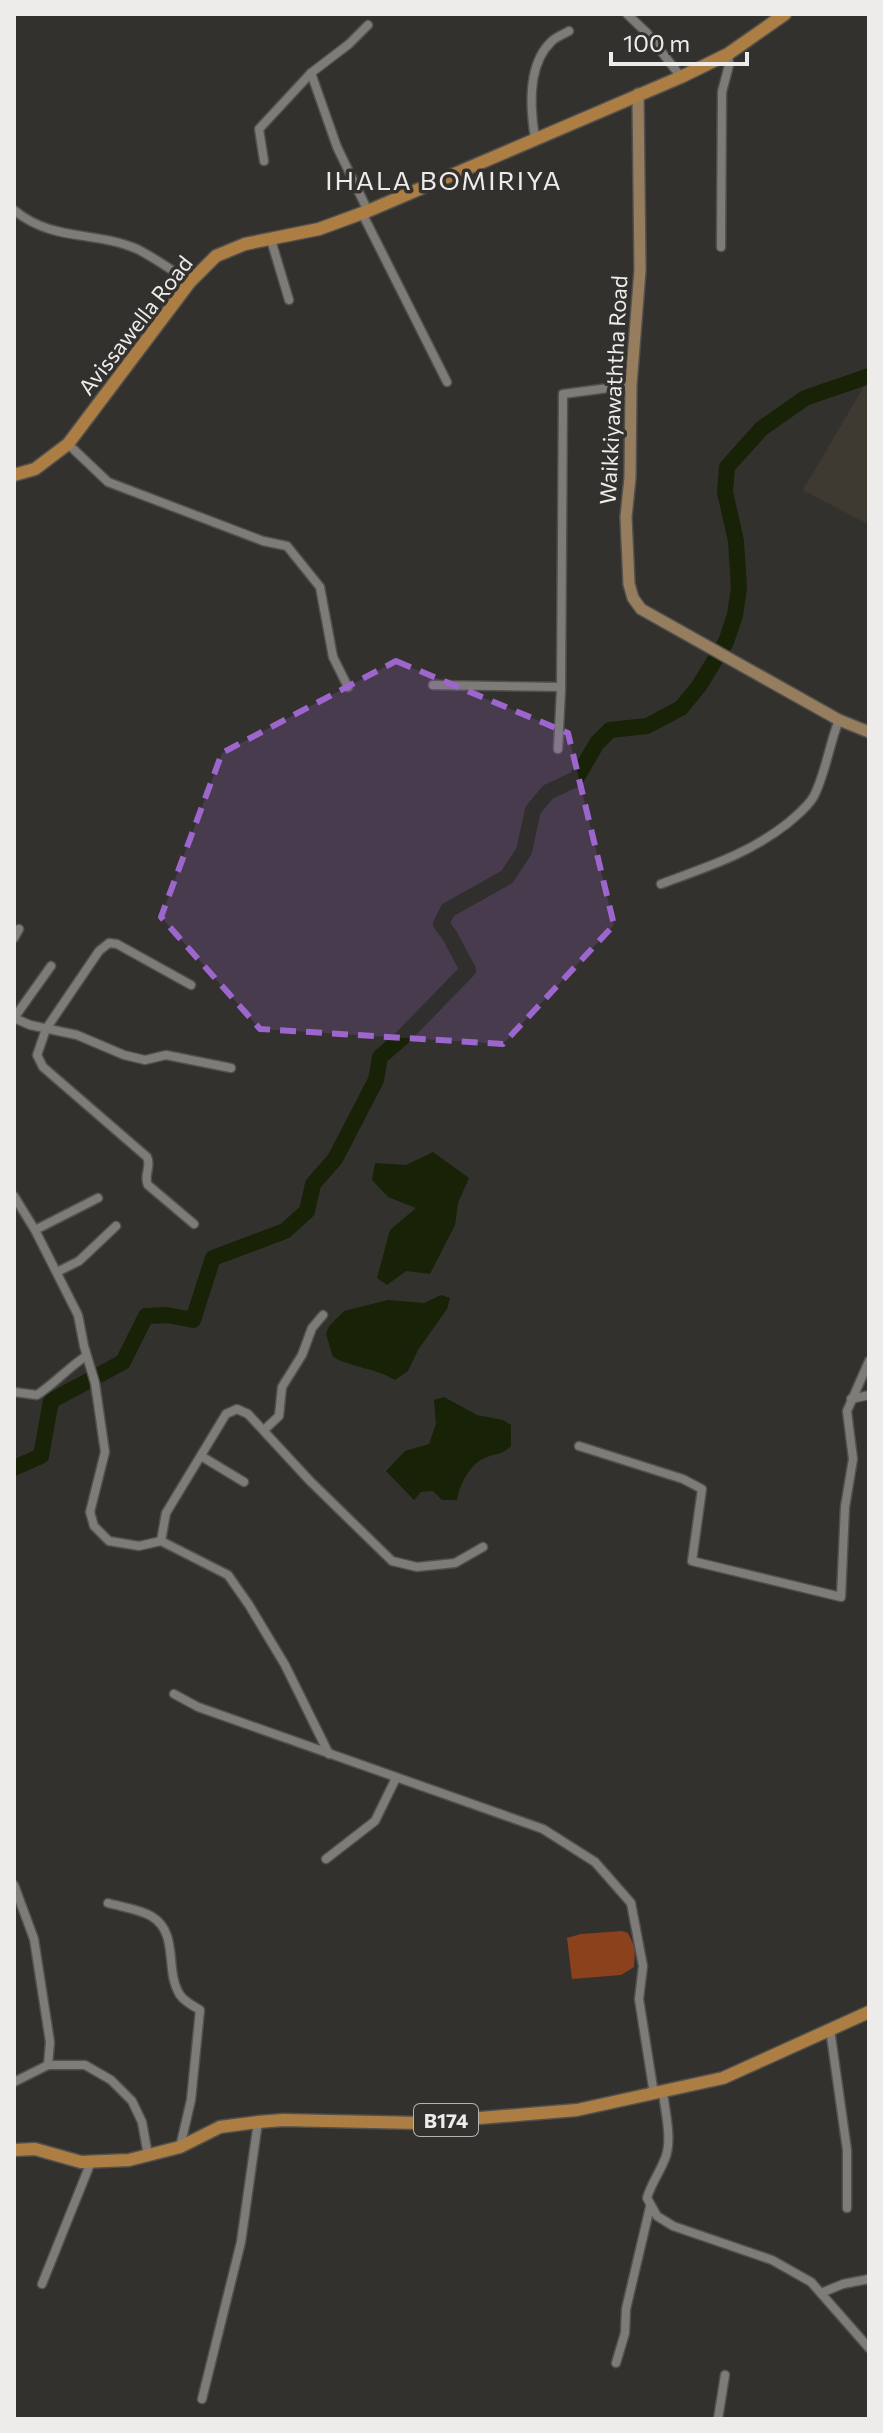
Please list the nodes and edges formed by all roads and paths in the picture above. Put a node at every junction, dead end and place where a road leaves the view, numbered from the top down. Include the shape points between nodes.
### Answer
1 (627, 14) edge
2 (785, 14) edge
3 (368, 25) dead end
4 (569, 31) dead end
5 (728, 54) junction
6 (311, 73) junction
7 (681, 77) junction
8 (638, 94) junction
9 (535, 138) junction
10 (264, 161) dead end
11 (14, 210) edge
12 (365, 212) junction
13 (271, 240) junction
14 (721, 247) dead end
15 (190, 282) junction
16 (289, 300) dead end
17 (447, 382) dead end
18 (631, 385) junction
19 (68, 444) junction
20 (14, 475) edge
21 (433, 685) dead end
22 (348, 687) dead end
23 (561, 687) junction
24 (839, 720) junction
25 (869, 732) edge
26 (558, 749) dead end
27 (661, 884) dead end
28 (19, 929) dead end
29 (14, 938) edge
30 (51, 966) dead end
31 (191, 985) dead end
32 (46, 1029) junction
33 (231, 1068) dead end
34 (14, 1196) edge
35 (98, 1198) dead end
36 (194, 1224) dead end
37 (116, 1226) dead end
38 (35, 1230) junction
39 (57, 1272) junction
40 (323, 1315) dead end
41 (86, 1356) junction
42 (869, 1361) edge
43 (14, 1392) edge
44 (869, 1395) edge
45 (851, 1399) junction
46 (264, 1430) junction
47 (579, 1446) dead end
48 (201, 1456) junction
49 (244, 1482) dead end
50 (161, 1541) junction
51 (483, 1547) dead end
52 (174, 1694) dead end
53 (329, 1754) junction
54 (396, 1778) junction
55 (326, 1859) dead end
56 (14, 1885) edge
57 (108, 1903) dead end
58 (869, 2012) edge
59 (830, 2029) junction
60 (48, 2065) junction
61 (14, 2082) edge
62 (659, 2093) junction
63 (258, 2122) junction
64 (180, 2147) junction
65 (14, 2150) edge
66 (148, 2155) junction
67 (91, 2162) junction
68 (650, 2207) junction
69 (847, 2208) dead end
70 (869, 2279) edge
71 (42, 2284) dead end
72 (821, 2293) junction
73 (869, 2348) edge
74 (616, 2363) dead end
75 (725, 2375) dead end
76 (202, 2399) dead end
77 (718, 2419) edge

1 - 7 street
2 - 5 main road, Avissawella Road
3 - 6 street
4 - 9 street via 552,41 539,62 531,115
5 - 7 main road, Avissawella Road
5 - 14 street via 722,92
6 - 10 street via 259,129
6 - 12 street
7 - 8 main road, Avissawella Road
8 - 9 main road, Avissawella Road
8 - 18 street, Waikkiyawaththa Road via 640,270
9 - 12 main road, Avissawella Road
11 - 15 street via 67,235 136,249
12 - 13 main road, Avissawella Road
12 - 17 street
13 - 15 main road, Avissawella Road via 216,256
13 - 16 street
15 - 19 main road, Avissawella Road
18 - 23 street via 563,394
18 - 24 street, Waikkiyawaththa Road via 626,517 633,598 641,609
19 - 20 main road, Avissawella Road via 35,469
19 - 22 street via 108,482 287,546 320,587 333,657
21 - 23 street
23 - 26 street
24 - 25 street
24 - 27 street via 813,798 798,814 741,855
28 - 29 street
30 - 32 street via 14,1018
31 - 32 street via 109,943
32 - 33 street via 145,1060 166,1055
32 - 36 street via 39,1062 147,1157 148,1185
34 - 38 street
35 - 38 street
37 - 39 street via 79,1261
38 - 39 street
39 - 41 street via 78,1315
40 - 46 street via 282,1387 279,1416
41 - 43 street via 37,1395
41 - 50 street via 105,1452 90,1512 94,1526 109,1541 139,1546
42 - 45 street
44 - 45 street
45 - 47 street via 847,1411 853,1459 841,1597 692,1561 702,1489
46 - 48 street via 237,1409 226,1414
46 - 51 street via 392,1561 417,1567 455,1563
48 - 49 street
48 - 50 street via 166,1513
50 - 53 street via 228,1575 285,1665
52 - 53 street
53 - 54 street
54 - 55 street via 375,1821
54 - 62 street via 543,1829 595,1862 631,1903 643,1966 639,1999
56 - 60 street via 34,1939 50,2042
57 - 64 street via 149,1914 162,1924 181,1997 200,2010 191,2100
58 - 59 main road, B174
59 - 62 main road, B174 via 723,2078
59 - 69 street via 847,2150
60 - 61 street
60 - 66 street via 85,2065 111,2080 132,2101
62 - 63 main road, B174 via 577,2110 419,2123
62 - 68 street via 667,2146 650,2187
63 - 64 main road, B174 via 220,2127
63 - 76 street via 241,2242
64 - 66 main road, B174
65 - 67 main road, B174 via 35,2149
66 - 67 main road, B174
67 - 71 street
68 - 72 street via 673,2226 772,2260
68 - 74 street
70 - 72 street
72 - 73 street
75 - 77 street

